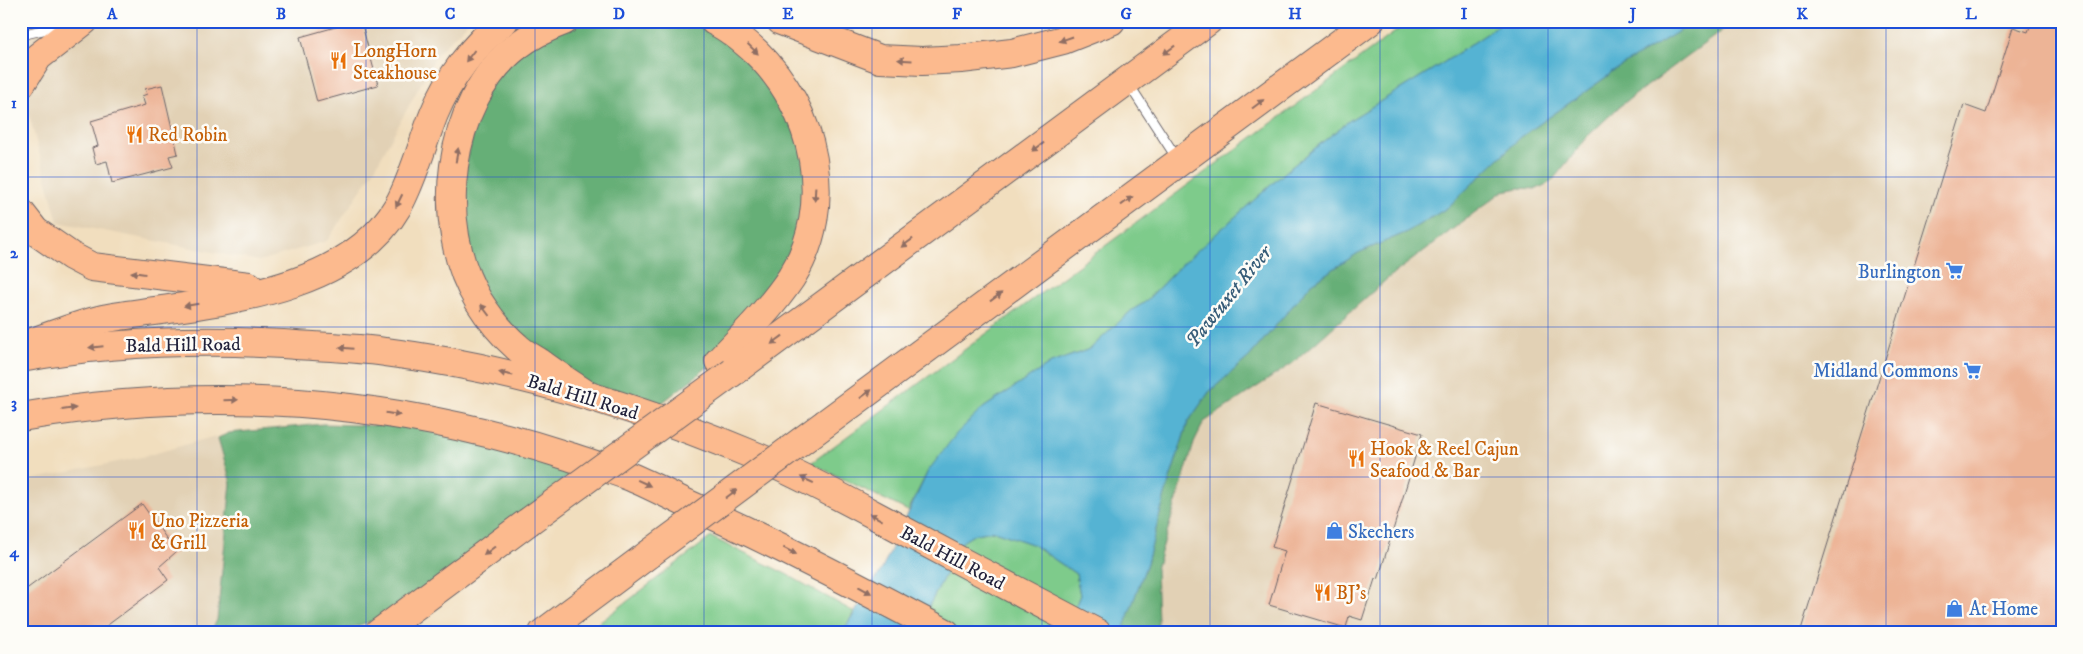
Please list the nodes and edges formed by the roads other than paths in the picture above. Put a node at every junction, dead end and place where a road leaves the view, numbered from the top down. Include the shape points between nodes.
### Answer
1 (78, 21) edge
2 (84, 21) edge
3 (504, 21) edge
4 (564, 21) edge
5 (714, 21) edge
6 (781, 21) edge
7 (1111, 21) edge
8 (1208, 21) edge
9 (1370, 21) edge
10 (21, 35) edge
11 (1127, 81) junction
12 (21, 84) edge
13 (1180, 162) junction
14 (21, 212) edge
15 (273, 288) junction
16 (21, 346) edge
17 (21, 358) edge
18 (726, 367) junction
19 (589, 396) junction
20 (21, 417) edge
21 (626, 571) junction
22 (945, 632) edge
23 (379, 633) edge
24 (543, 633) edge
25 (564, 633) edge
26 (1097, 633) edge

1 - 10 lane
2 - 12 main road via 38,58
3 -> 15 main road via 476,48 444,92 398,205 385,224 371,240 334,267
19 -> 4 main road via 517,348 478,300 464,272 452,208 460,139 471,104 489,75 517,46
5 -> 18 main road via 746,42 770,65 788,90 808,136 816,183 814,216 805,247 791,277 748,331
7 -> 6 main road via 1063,40 1012,53 922,61 880,58
8 -> 11 main road
13 -> 9 main road
11 - 13 lane
11 -> 18 main road
21 -> 13 main road, bridge
15 -> 14 main road via 92,267 35,231
15 -> 16 main road via 246,296 105,319
19 -> 17 main road, Bald Hill Road via 482,369 385,352 334,347 238,341 145,342
18 -> 23 main road, bridge via 578,475 528,522
26 -> 19 main road, Bald Hill Road via 814,483 701,434
20 -> 22 main road via 149,401 246,400 355,408 450,423 631,477 759,535
21 - 24 main road
21 - 25 main road

